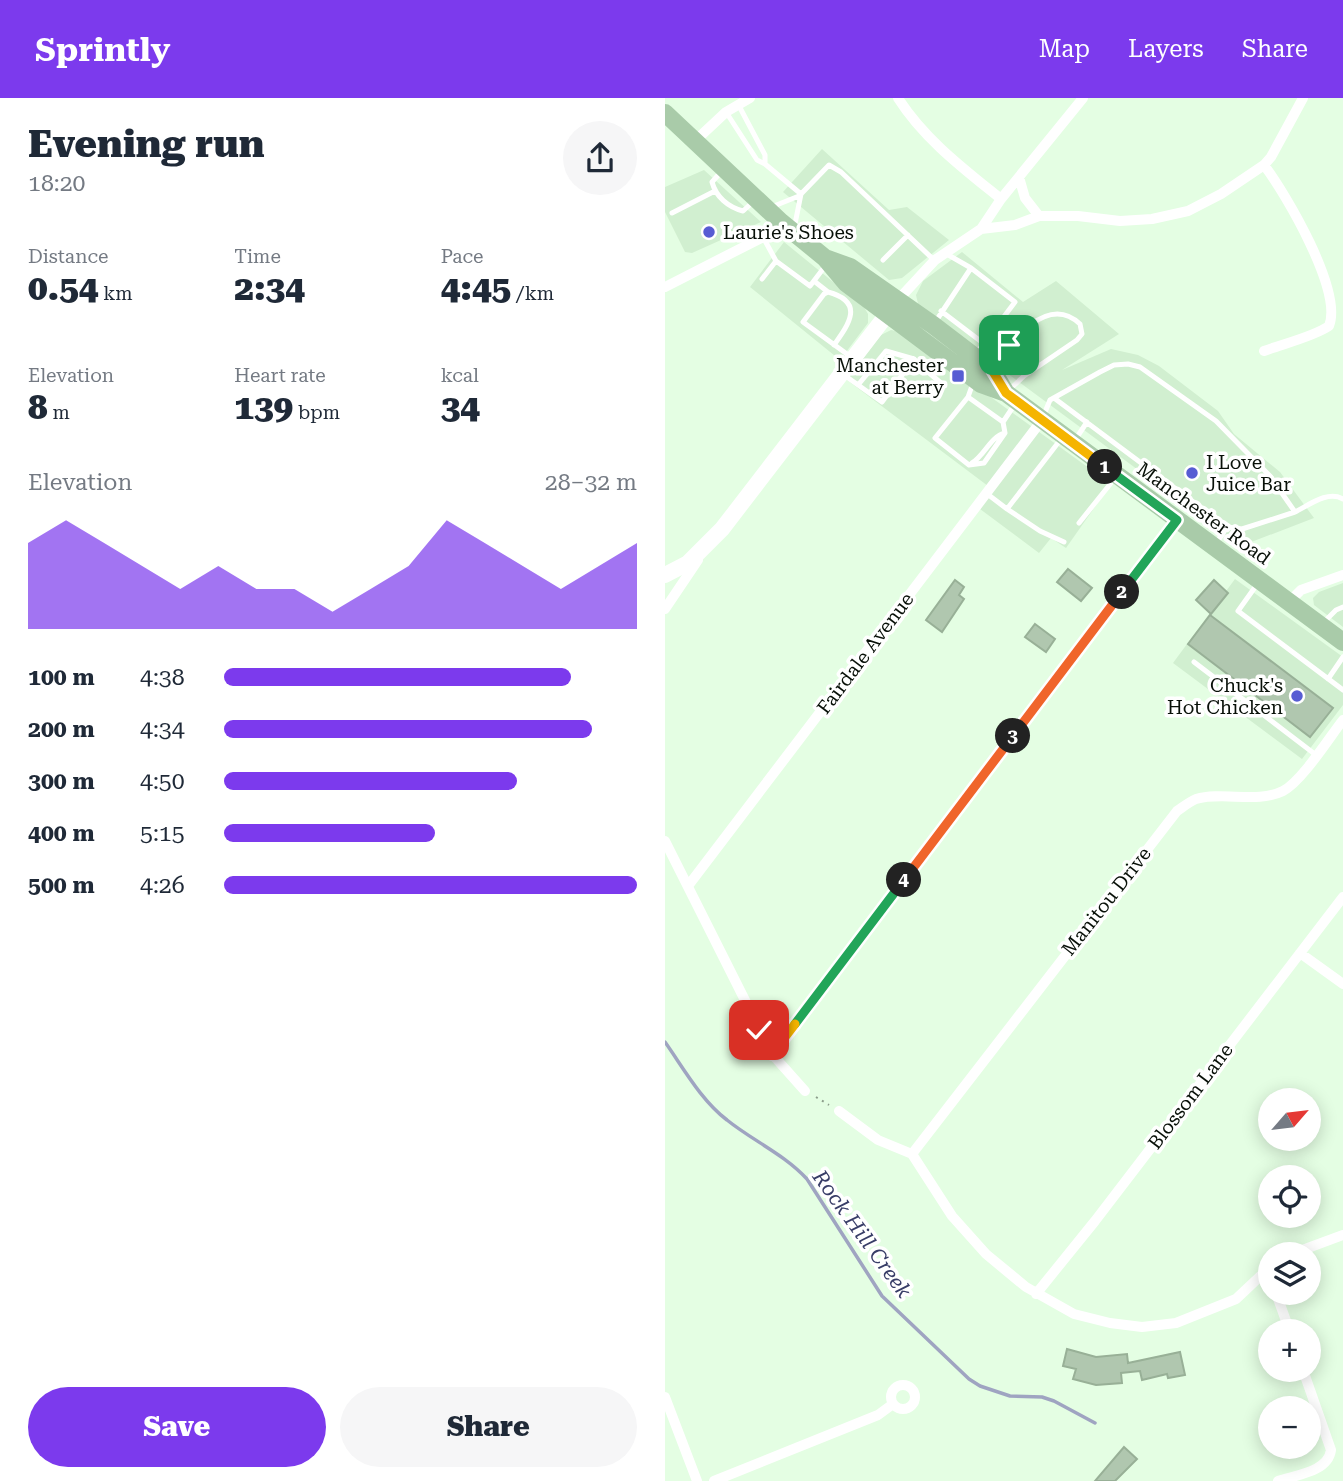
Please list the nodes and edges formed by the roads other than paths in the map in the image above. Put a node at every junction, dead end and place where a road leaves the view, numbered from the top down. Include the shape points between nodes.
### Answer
1 (750, 98) edge
2 (898, 98) edge
3 (1083, 98) edge
4 (1303, 98) edge
5 (738, 104) junction
6 (726, 112) junction
7 (665, 113) edge
8 (695, 141) junction
9 (765, 164) junction
10 (1264, 165) junction
11 (724, 169) junction
12 (1019, 177) junction
13 (715, 191) junction
14 (800, 195) junction
15 (1001, 199) junction
16 (762, 204) junction
17 (672, 214) dead end
18 (1039, 216) junction
19 (787, 227) junction
20 (981, 229) junction
21 (908, 235) junction
22 (763, 237) junction
23 (1324, 245) dead end
24 (945, 253) junction
25 (827, 260) junction
26 (884, 260) dead end
27 (935, 260) junction
28 (776, 261) junction
29 (971, 268) junction
30 (762, 279) dead end
31 (814, 281) junction
32 (665, 287) edge
33 (841, 289) junction
34 (828, 292) junction
35 (897, 301) junction
36 (1341, 305) edge
37 (887, 316) junction
38 (937, 318) junction
39 (834, 345) junction
40 (979, 349) junction
41 (1264, 351) dead end
42 (941, 355) junction
43 (854, 359) junction
44 (914, 359) junction
45 (992, 370) junction
46 (894, 372) dead end
47 (928, 372) junction
48 (842, 373) junction
49 (902, 376) junction
50 (974, 380) junction
51 (941, 383) dead end
52 (858, 385) junction
53 (968, 397) junction
54 (1011, 397) junction
55 (1054, 398) junction
56 (1042, 420) junction
57 (1003, 422) junction
58 (1087, 422) junction
59 (1068, 440) junction
60 (1117, 475) junction
61 (986, 493) junction
62 (1343, 499) edge
63 (1007, 509) junction
64 (1295, 512) junction
65 (1177, 520) junction
66 (1079, 523) dead end
67 (1227, 527) junction
68 (1065, 542) dead end
69 (1214, 547) junction
70 (705, 548) junction
71 (665, 575) edge
72 (1343, 575) edge
73 (1260, 581) junction
74 (1289, 602) junction
75 (1343, 607) edge
76 (665, 608) edge
77 (1321, 626) junction
78 (1343, 642) edge
79 (1343, 657) edge
80 (1194, 662) dead end
81 (1328, 679) junction
82 (1343, 690) edge
83 (1343, 720) edge
84 (1315, 755) junction
85 (665, 841) edge
86 (688, 886) junction
87 (1343, 897) edge
88 (1300, 953) junction
89 (1343, 984) edge
90 (772, 1054) junction
91 (805, 1091) road end
92 (839, 1111) road end
93 (912, 1154) junction
94 (1343, 1236) edge
95 (1321, 1244) edge
96 (1258, 1280) edge
97 (1036, 1294) junction
98 (1307, 1382) edge
99 (665, 1397) edge
100 (893, 1404) dead end
101 (669, 1414) edge
102 (697, 1481) edge
103 (714, 1481) edge
104 (1278, 1481) edge

1 - 5 street
2 - 15 street via 948,155
3 - 12 street
4 - 10 street
5 - 6 street
5 - 9 lane via 765,155
6 - 8 street
6 - 9 lane via 757,160
7 - 8 main road, Manchester Road
8 - 11 main road, Manchester Road
9 - 14 lane
10 - 18 street via 1188,212 1120,221
10 - 23 street
11 - 13 lane via 712,182
11 - 16 main road, Manchester Road
12 - 15 street
12 - 18 street via 1025,198
13 - 16 lane via 734,209 743,211
13 - 17 lane
14 - 16 lane
14 - 19 lane
14 - 21 lane via 829,165
15 - 20 street
16 - 19 main road, Manchester Road
18 - 20 street via 1016,225
19 - 22 street
19 - 25 main road, Manchester Road
20 - 24 street
21 - 26 lane
21 - 27 lane
22 - 28 lane
22 - 32 street
24 - 27 street
24 - 29 lane
25 - 31 lane
25 - 33 main road, Manchester Road
25 - 35 main road, Manchester Road via 850,267
27 - 35 street
28 - 30 lane
28 - 31 lane via 810,286
29 - 38 lane
29 - 40 lane via 1015,302
31 - 34 lane
33 - 34 lane
33 - 37 main road, Manchester Road
33 - 39 lane via 851,317
34 - 39 lane via 803,322
35 - 37 main road
35 - 38 main road, Manchester Road
36 - 41 street via 1329,326
37 - 42 main road, Manchester Road
37 - 43 main road
38 - 40 main road, Manchester Road
39 - 43 lane
40 - 45 main road, Manchester Road
42 - 47 lane
42 - 50 main road, Manchester Road
43 - 48 main road
44 - 47 lane
44 - 49 lane
44 - 52 lane via 886,351
45 - 54 main road, Manchester Road
45 - 54 lane via 1016,337 1033,324 1054,314 1080,324 1082,334 1077,340 1043,362
46 - 49 lane
47 - 51 lane
48 - 52 lane
48 - 70 main road
49 - 52 lane via 882,402
50 - 53 lane
50 - 54 main road, Manchester Road
53 - 57 lane
53 - 57 lane via 935,438 969,465 997,435 1005,433
54 - 56 main road, Manchester Road
54 - 57 lane
55 - 56 lane
55 - 58 lane
55 - 64 lane via 1114,365 1140,367 1216,421 1271,476
56 - 59 main road, Manchester Road
56 - 61 street, Fairdale Avenue
58 - 59 lane
58 - 67 lane
59 - 60 main road, Manchester Road
59 - 63 lane
60 - 65 main road, Manchester Road
60 - 66 lane
61 - 63 lane
61 - 86 street, Fairdale Avenue
62 - 64 lane via 1330,496
63 - 68 lane
64 - 67 lane via 1242,529
65 - 69 main road, Manchester Road
65 - 90 street
67 - 69 lane
69 - 73 main road, Manchester Road
70 - 71 main road
70 - 76 street
72 - 74 street via 1301,590
73 - 74 main road, Manchester Road
73 - 81 lane via 1238,611
74 - 77 main road, Manchester Road
75 - 77 lane
77 - 78 main road, Manchester Road
79 - 81 lane
80 - 84 lane
81 - 82 lane
83 - 84 street, Manitou Drive
84 - 93 street, Manitou Drive via 1284,791 1269,796 1206,797 1177,811
85 - 86 street
86 - 90 street
87 - 88 street, Blossom Lane
88 - 89 street
88 - 97 street, Blossom Lane
90 - 91 street
92 - 93 street via 878,1140
93 - 97 street via 961,1226 986,1254
94 - 95 street
96 - 97 street via 1236,1299 1176,1323 1142,1327 1075,1314
98 - 104 street via 1331,1450 1328,1461
99 - 101 street
100 - 103 street via 878,1415
101 - 102 street

